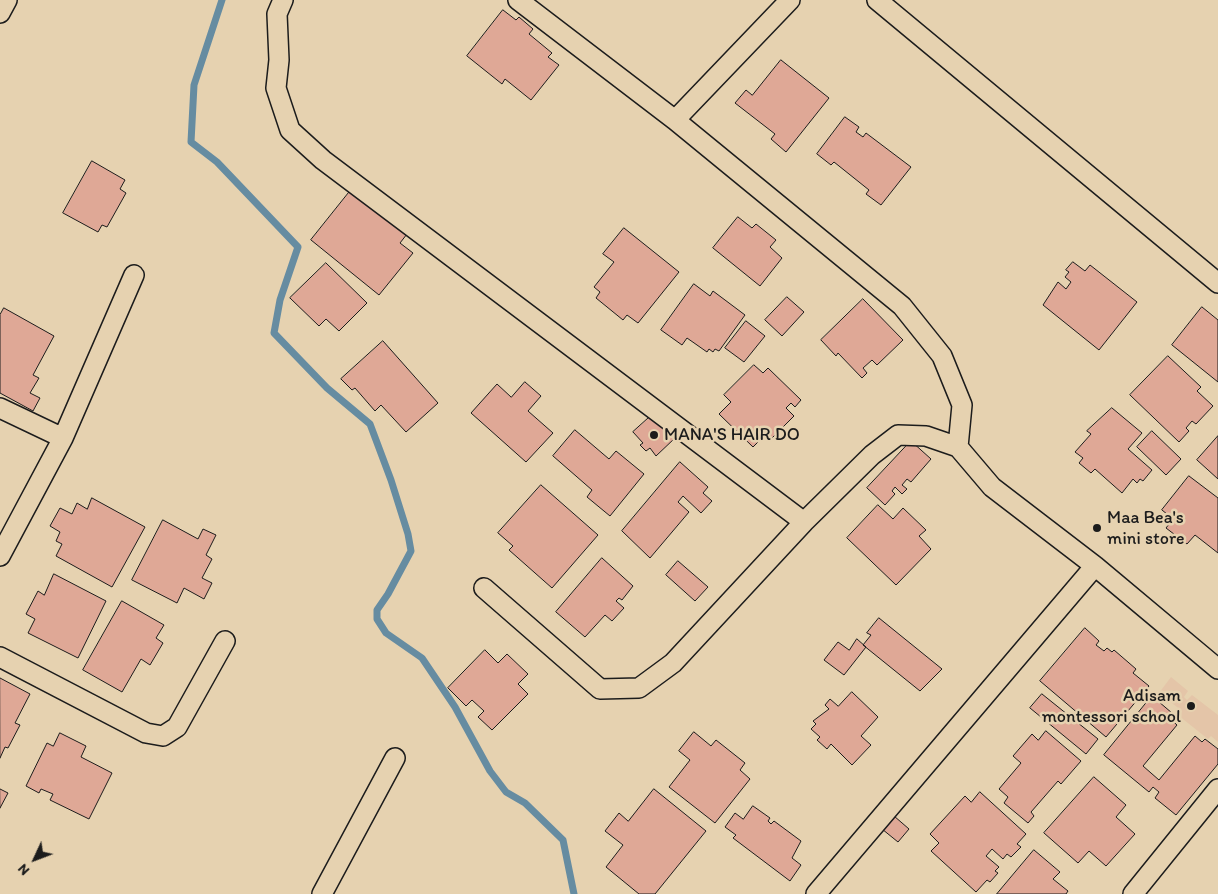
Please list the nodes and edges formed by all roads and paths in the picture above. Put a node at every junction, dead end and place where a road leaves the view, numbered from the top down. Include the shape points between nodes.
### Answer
1 (7, 0) edge
2 (283, 0) edge
3 (518, 0) edge
4 (790, 0) edge
5 (877, 0) edge
6 (0, 13) edge
7 (676, 120) junction
8 (134, 275) dead end
9 (1218, 283) edge
10 (0, 408) edge
11 (63, 438) junction
12 (958, 448) junction
13 (804, 522) junction
14 (0, 556) edge
15 (1096, 566) junction
16 (484, 588) dead end
17 (225, 641) dead end
18 (0, 657) edge
19 (1218, 670) edge
20 (395, 758) dead end
21 (1218, 789) edge
22 (322, 894) edge
23 (816, 894) edge
24 (1133, 894) edge

1 - 6 street
2 - 13 street via 277,14 276,88 290,130 323,160
3 - 7 street
4 - 7 street
5 - 9 street
7 - 12 street via 902,306 942,356 962,405
8 - 11 street
10 - 11 street
11 - 14 street
12 - 13 street via 926,436 898,435 872,455
12 - 15 street via 992,487
13 - 16 street via 673,663 639,688 600,689
15 - 19 street
15 - 23 street
17 - 18 street via 177,727 163,736 146,733
20 - 22 street
21 - 24 street

